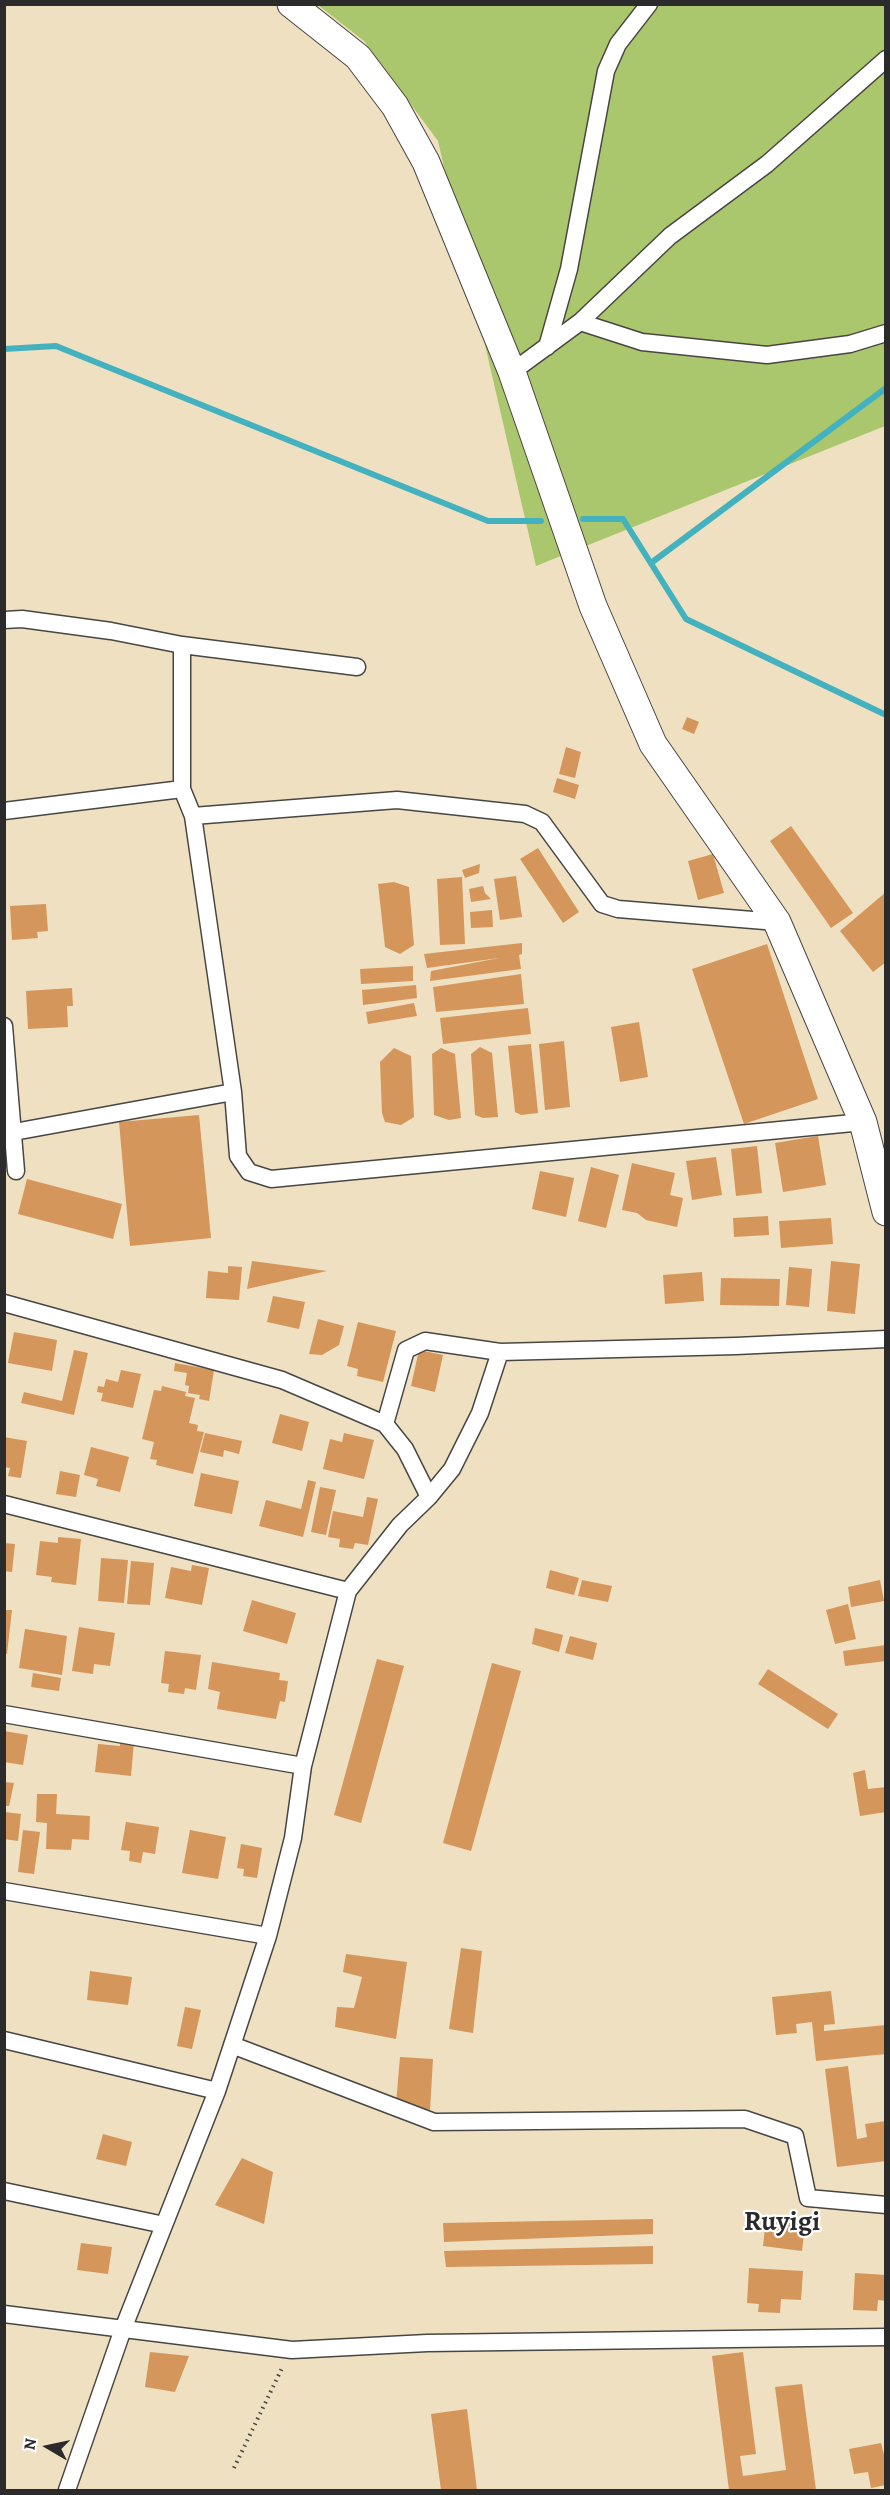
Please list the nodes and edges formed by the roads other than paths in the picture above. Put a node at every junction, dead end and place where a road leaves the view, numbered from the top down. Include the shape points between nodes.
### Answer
1 (291, 4) edge
2 (650, 4) edge
3 (885, 59) edge
4 (579, 322) junction
5 (885, 333) edge
6 (547, 347) junction
7 (512, 372) junction
8 (4, 620) edge
9 (182, 645) junction
10 (357, 667) dead end
11 (182, 789) junction
12 (4, 811) edge
13 (193, 816) junction
14 (777, 922) junction
15 (4, 1026) edge
16 (233, 1092) junction
17 (863, 1122) junction
18 (14, 1132) junction
19 (16, 1171) dead end
20 (885, 1212) edge
21 (4, 1304) edge
22 (885, 1339) edge
23 (500, 1352) junction
24 (385, 1424) junction
25 (429, 1497) junction
26 (4, 1504) edge
27 (348, 1591) junction
28 (4, 1714) edge
29 (303, 1766) junction
30 (4, 1891) edge
31 (268, 1936) junction
32 (4, 2040) edge
33 (232, 2045) junction
34 (218, 2091) junction
35 (4, 2191) edge
36 (885, 2205) edge
37 (164, 2225) junction
38 (4, 2314) edge
39 (123, 2329) junction
40 (885, 2337) edge
41 (67, 2490) edge

1 - 7 main road via 358,57 395,106 426,162
2 - 6 street via 618,44 606,71 569,268
3 - 4 street via 767,164 670,236
4 - 5 street via 642,342 767,355 850,344
4 - 6 street
6 - 7 street
7 - 14 main road via 593,606 653,744
8 - 9 street via 111,631
9 - 10 street
9 - 11 street
11 - 12 street
11 - 13 street
13 - 14 street via 397,800 525,814 542,822 602,904 618,909
13 - 16 street
14 - 17 main road
15 - 18 street
16 - 17 street via 238,1156 249,1172 271,1179
16 - 18 street
17 - 20 main road
18 - 19 street
21 - 24 street via 282,1380
22 - 23 street
23 - 24 street via 425,1341 406,1350
23 - 25 street via 480,1413 452,1469
24 - 25 street via 405,1449
25 - 27 street via 400,1525
26 - 27 street
27 - 29 street
28 - 29 street
29 - 31 street via 293,1838
30 - 31 street
31 - 33 street
32 - 34 street
33 - 34 street
33 - 36 street via 434,2122 745,2119 795,2136 808,2198
34 - 37 street
35 - 37 street
37 - 39 street
38 - 39 street
39 - 40 street via 292,2350 427,2343
39 - 41 street

